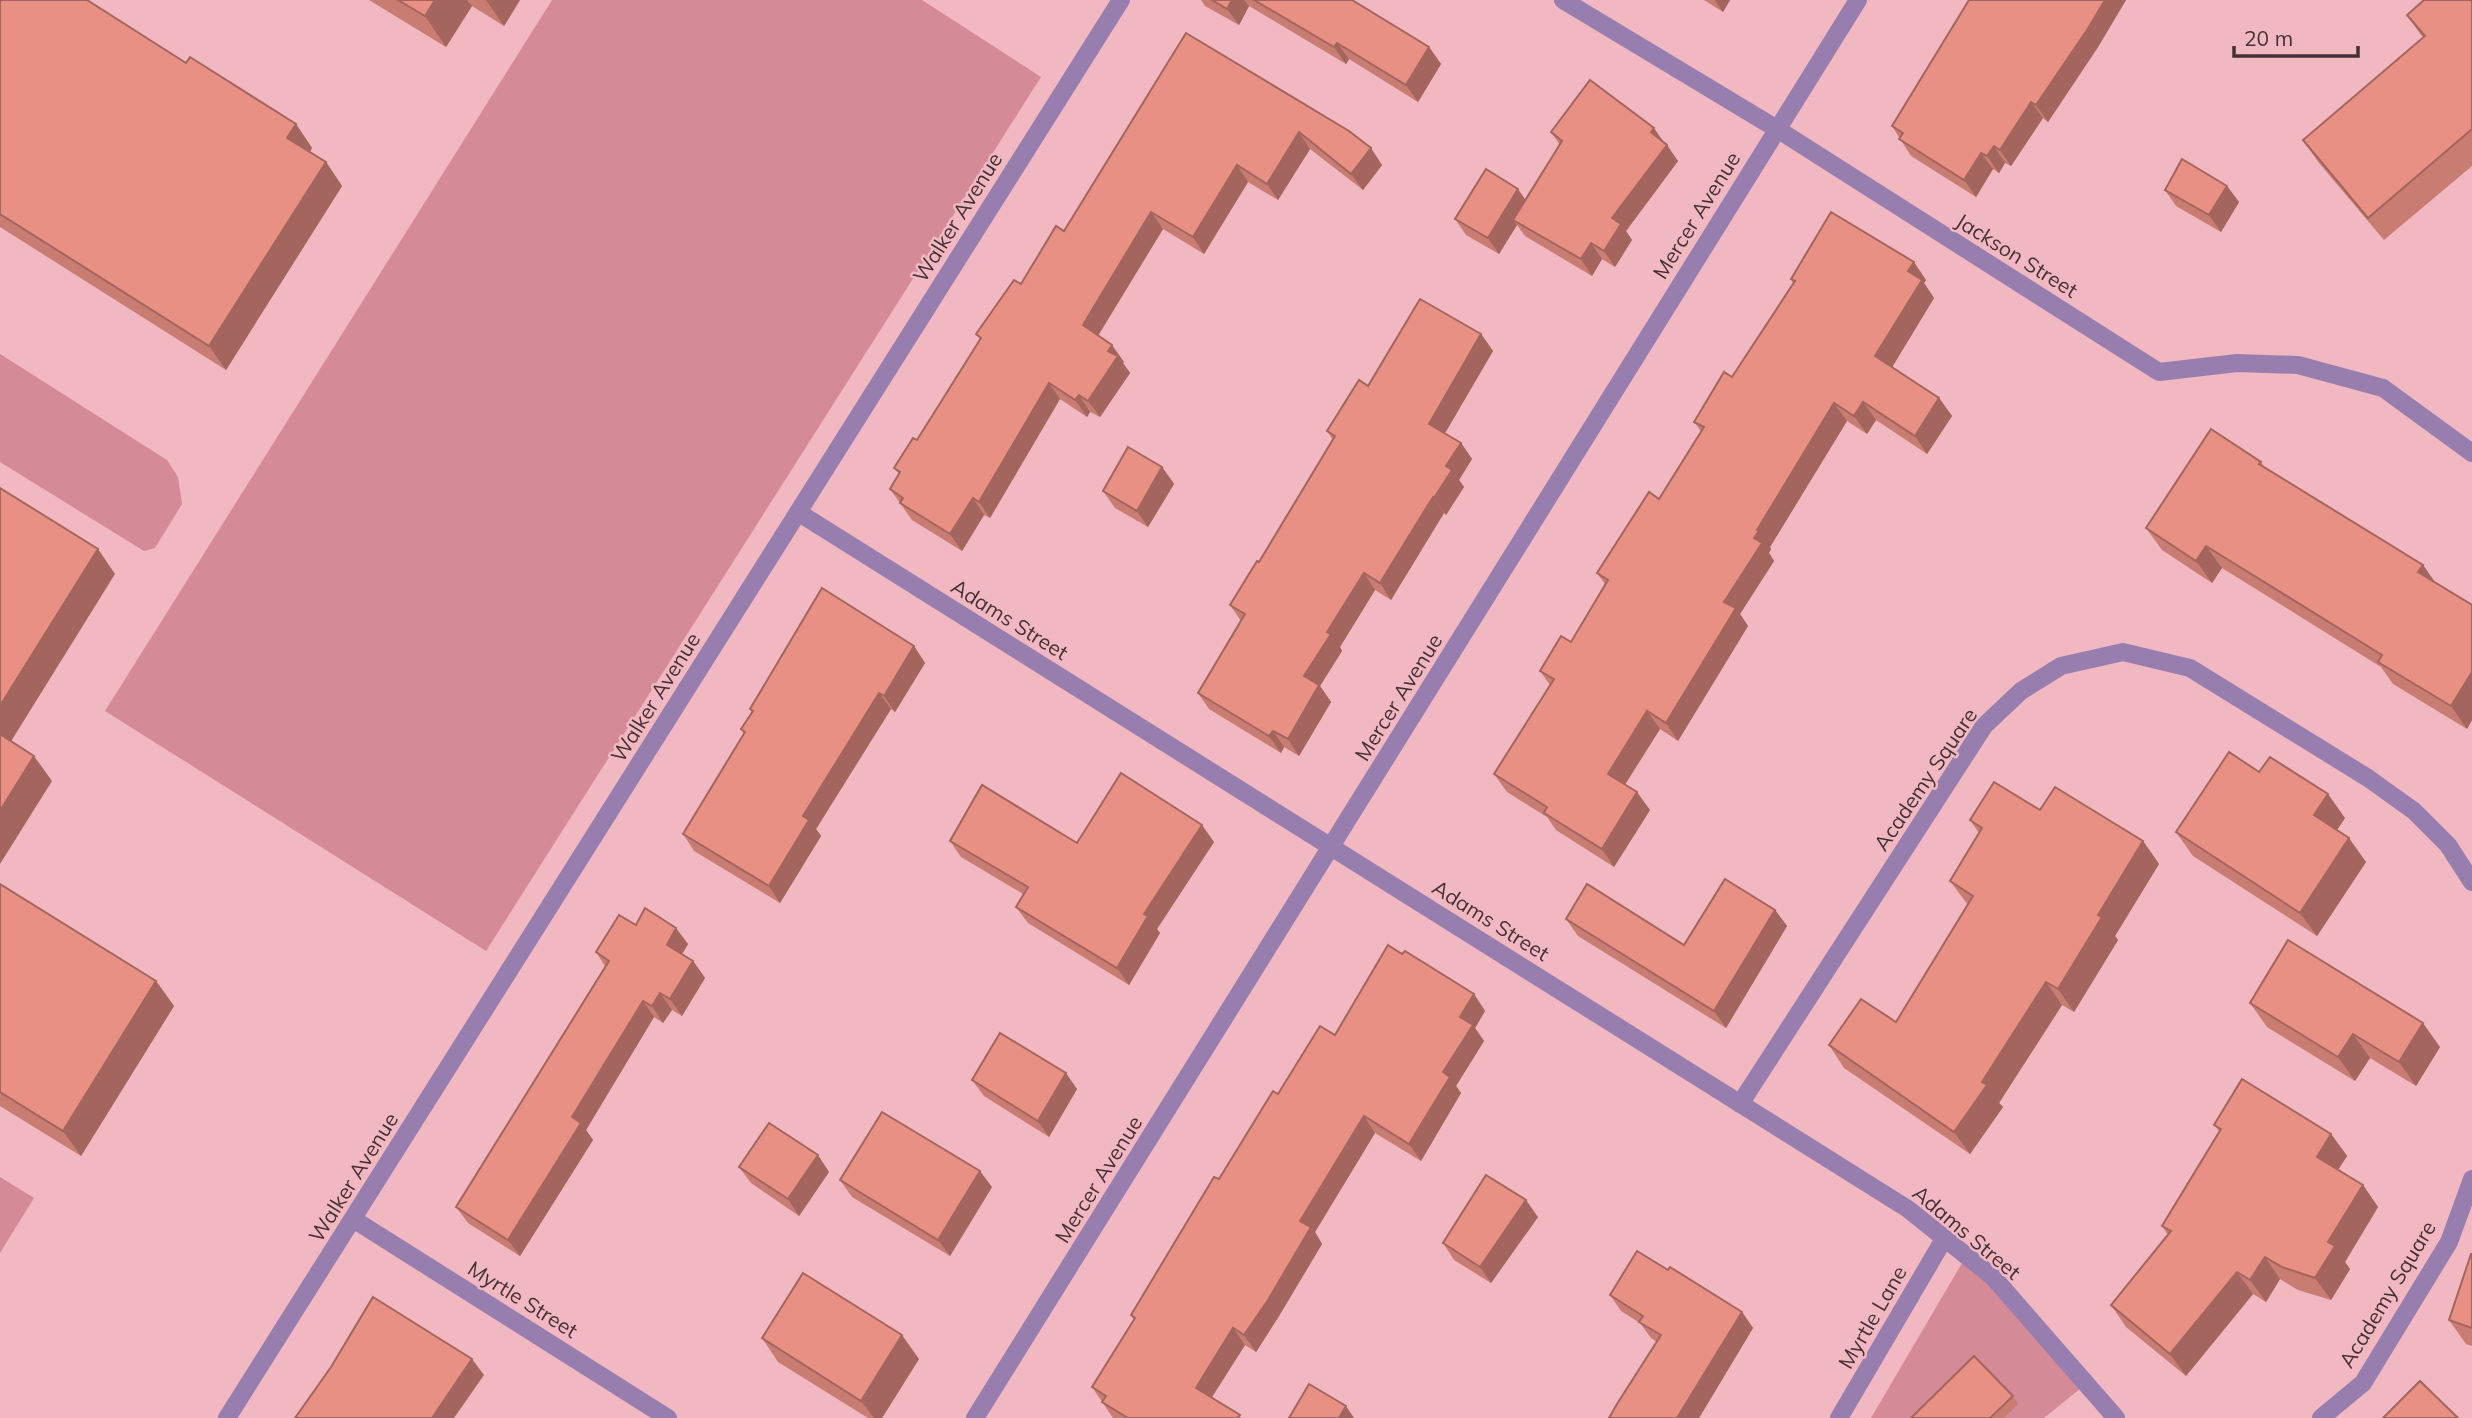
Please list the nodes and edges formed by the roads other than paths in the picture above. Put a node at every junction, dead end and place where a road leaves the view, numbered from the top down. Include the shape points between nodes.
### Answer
1 (1121, 0) edge
2 (1563, 0) edge
3 (1858, 0) edge
4 (1777, 129) junction
5 (2472, 453) edge
6 (799, 513) junction
7 (1332, 847) junction
8 (2472, 882) edge
9 (1740, 1104) junction
10 (2472, 1179) edge
11 (353, 1219) junction
12 (1944, 1239) junction
13 (227, 1418) edge
14 (668, 1418) edge
15 (975, 1418) edge
16 (1839, 1418) edge
17 (2116, 1418) edge
18 (2321, 1418) edge

1 - 6 street, Walker Avenue
2 - 4 street, Jackson Street
3 - 4 street, Mercer Avenue
4 - 5 street, Jackson Street via 2159,372 2237,363 2298,365 2383,388
4 - 7 street, Mercer Avenue
6 - 7 street, Adams Street
6 - 11 street, Walker Avenue
7 - 9 street, Adams Street
7 - 15 street, Mercer Avenue
8 - 9 street, Academy Square via 2448,845 2414,811 2190,668 2123,652 2060,666 2021,691 1984,726
9 - 12 street, Adams Street via 1909,1209
10 - 18 street, Academy Square via 2449,1242 2363,1383
11 - 13 street, Walker Avenue
11 - 14 street, Myrtle Street
12 - 16 street, Myrtle Lane
12 - 17 street, Adams Street via 1993,1277

